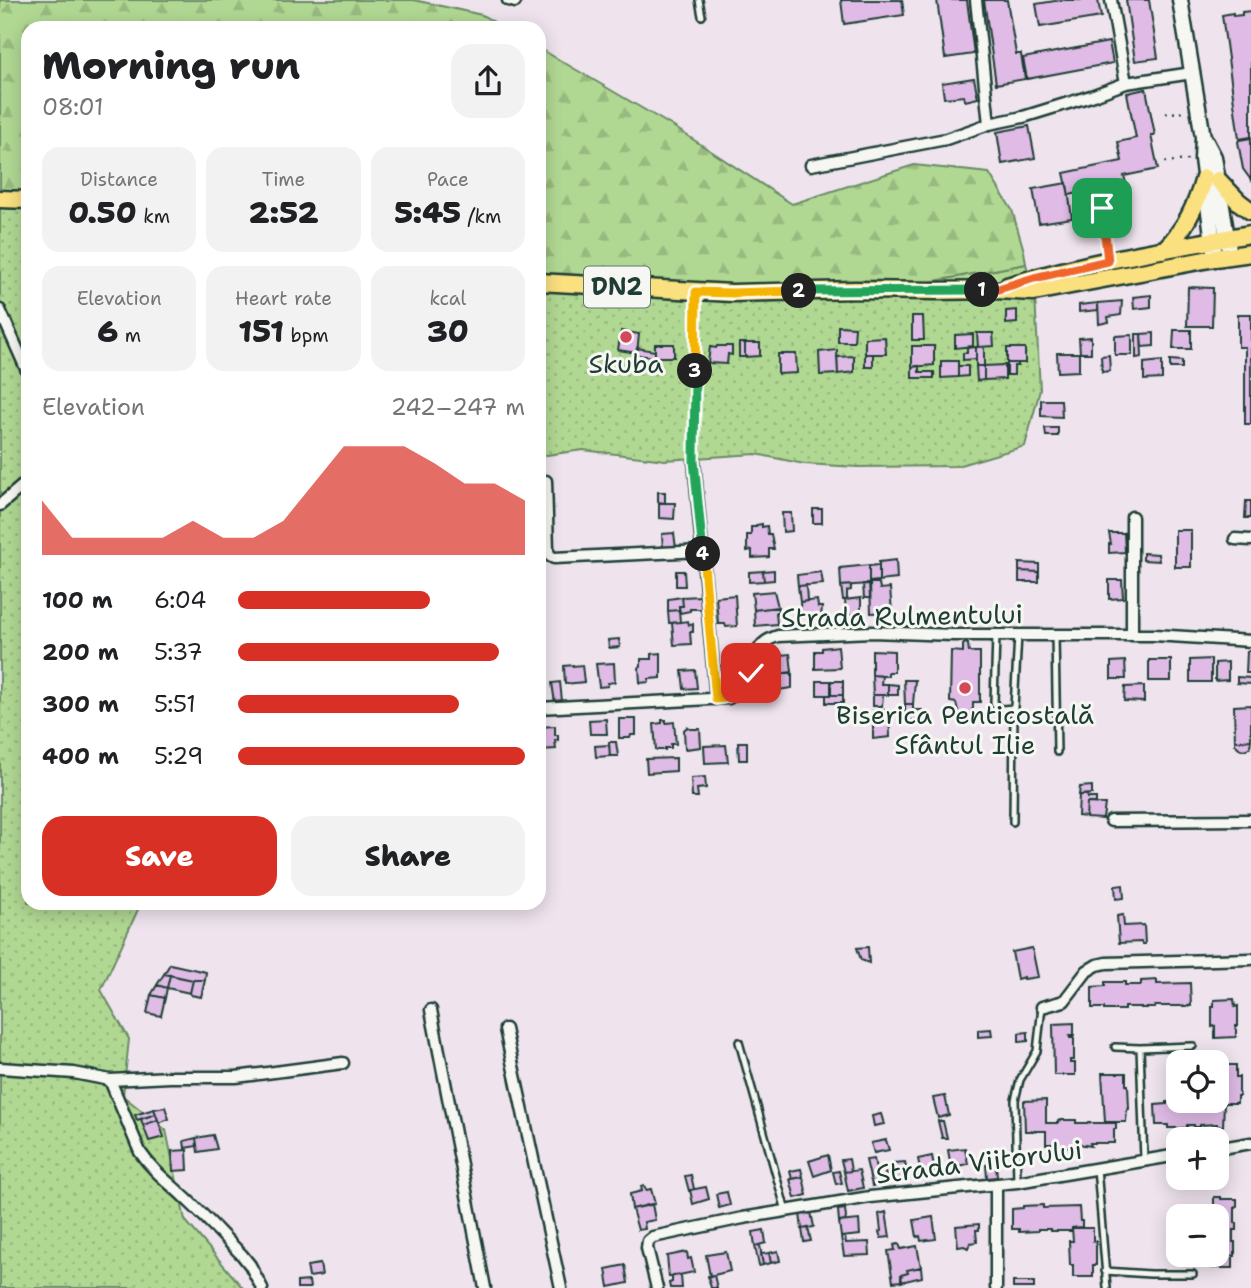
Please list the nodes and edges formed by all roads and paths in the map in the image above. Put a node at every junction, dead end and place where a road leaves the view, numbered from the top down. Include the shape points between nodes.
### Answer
1 (699, 0) edge
2 (976, 0) edge
3 (1111, 0) edge
4 (1182, 0) edge
5 (702, 16) dead end
6 (1192, 73) junction
7 (1126, 83) junction
8 (1199, 111) junction
9 (1166, 113) dead end
10 (989, 124) junction
11 (1203, 137) junction
12 (1202, 159) junction
13 (1165, 162) dead end
14 (811, 165) dead end
15 (1211, 179) junction
16 (0, 199) edge
17 (21, 200) edge
18 (1102, 208) dead end
19 (1251, 211) edge
20 (1251, 234) edge
21 (1220, 239) junction
22 (1164, 250) junction
23 (1251, 253) edge
24 (1223, 257) junction
25 (1108, 261) junction
26 (546, 282) edge
27 (995, 290) junction
28 (696, 292) junction
29 (0, 310) edge
30 (21, 357) edge
31 (694, 461) joint
32 (547, 481) dead end
33 (21, 487) edge
34 (0, 505) edge
35 (1132, 517) dead end
36 (1236, 539) dead end
37 (1251, 540) edge
38 (702, 551) junction
39 (1055, 634) junction
40 (996, 635) junction
41 (1018, 635) junction
42 (1132, 635) junction
43 (1251, 642) edge
44 (716, 699) junction
45 (546, 708) edge
46 (1014, 708) junction
47 (1057, 752) dead end
48 (1251, 820) edge
49 (1013, 821) dead end
50 (1111, 821) dead end
51 (1251, 959) edge
52 (1042, 1007) joint
53 (430, 1010) dead end
54 (505, 1029) dead end
55 (738, 1042) dead end
56 (1193, 1046) dead end
57 (1115, 1047) dead end
58 (1140, 1048) junction
59 (343, 1063) dead end
60 (0, 1068) edge
61 (110, 1080) junction
62 (1251, 1143) edge
63 (1229, 1147) edge
64 (1166, 1157) edge
65 (1144, 1160) junction
66 (1097, 1168) junction
67 (1017, 1182) junction
68 (996, 1185) junction
69 (786, 1211) junction
70 (1105, 1271) junction
71 (1193, 1274) dead end
72 (262, 1288) edge
73 (485, 1288) edge
74 (561, 1288) edge
75 (657, 1288) edge
76 (996, 1288) edge
77 (1107, 1288) edge

1 - 5 lane
2 - 10 street
3 - 7 street
4 - 6 main road
6 - 7 street
6 - 8 main road
7 - 10 street
8 - 9 path
8 - 11 main road
10 - 14 street via 946,139
11 - 12 main road
11 - 15 main road via 1214,157
12 - 13 path
12 - 15 main road
15 - 19 main road
15 - 21 main road
15 - 22 main road via 1189,219
16 - 17 main road
18 - 25 path
20 - 21 main road, DN2
21 - 22 main road, DN2
21 - 24 main road
22 - 25 main road, DN2
23 - 24 main road, DN2
24 - 27 main road, DN2 via 1034,292
25 - 27 main road, DN2
26 - 28 main road, DN2
27 - 28 main road, DN2
28 - 31 path
29 - 30 street
31 - 38 street
32 - 38 street via 548,551 554,558
33 - 34 street
35 - 42 street
36 - 37 street
38 - 44 street
39 - 41 street, Strada Rulmentului
39 - 42 street, Strada Rulmentului
39 - 47 lane
40 - 41 street, Strada Rulmentului
40 - 44 street, Strada Rulmentului via 872,632 778,636 762,646 741,689 729,698
40 - 46 lane via 994,703 1002,709
41 - 46 lane
42 - 43 street, Strada Rulmentului
44 - 45 street, Strada Rulmentului
46 - 49 lane
48 - 50 street
51 - 52 street via 1097,965 1064,1001
52 - 67 lane via 1037,1051 1020,1080 1015,1100
53 - 73 street
54 - 74 street
55 - 69 lane
56 - 58 lane
57 - 58 lane
58 - 65 lane
59 - 61 street via 236,1077
60 - 61 street
61 - 72 street via 146,1161 242,1255
62 - 63 street
64 - 65 street, Strada Viitorului
65 - 66 street, Strada Viitorului
66 - 67 street, Strada Viitorului
66 - 70 lane
67 - 68 street, Strada Viitorului
68 - 69 street, Strada Viitorului via 870,1197
68 - 76 street
69 - 75 street, Strada Viitorului via 653,1237 647,1248
70 - 71 lane
70 - 77 lane

